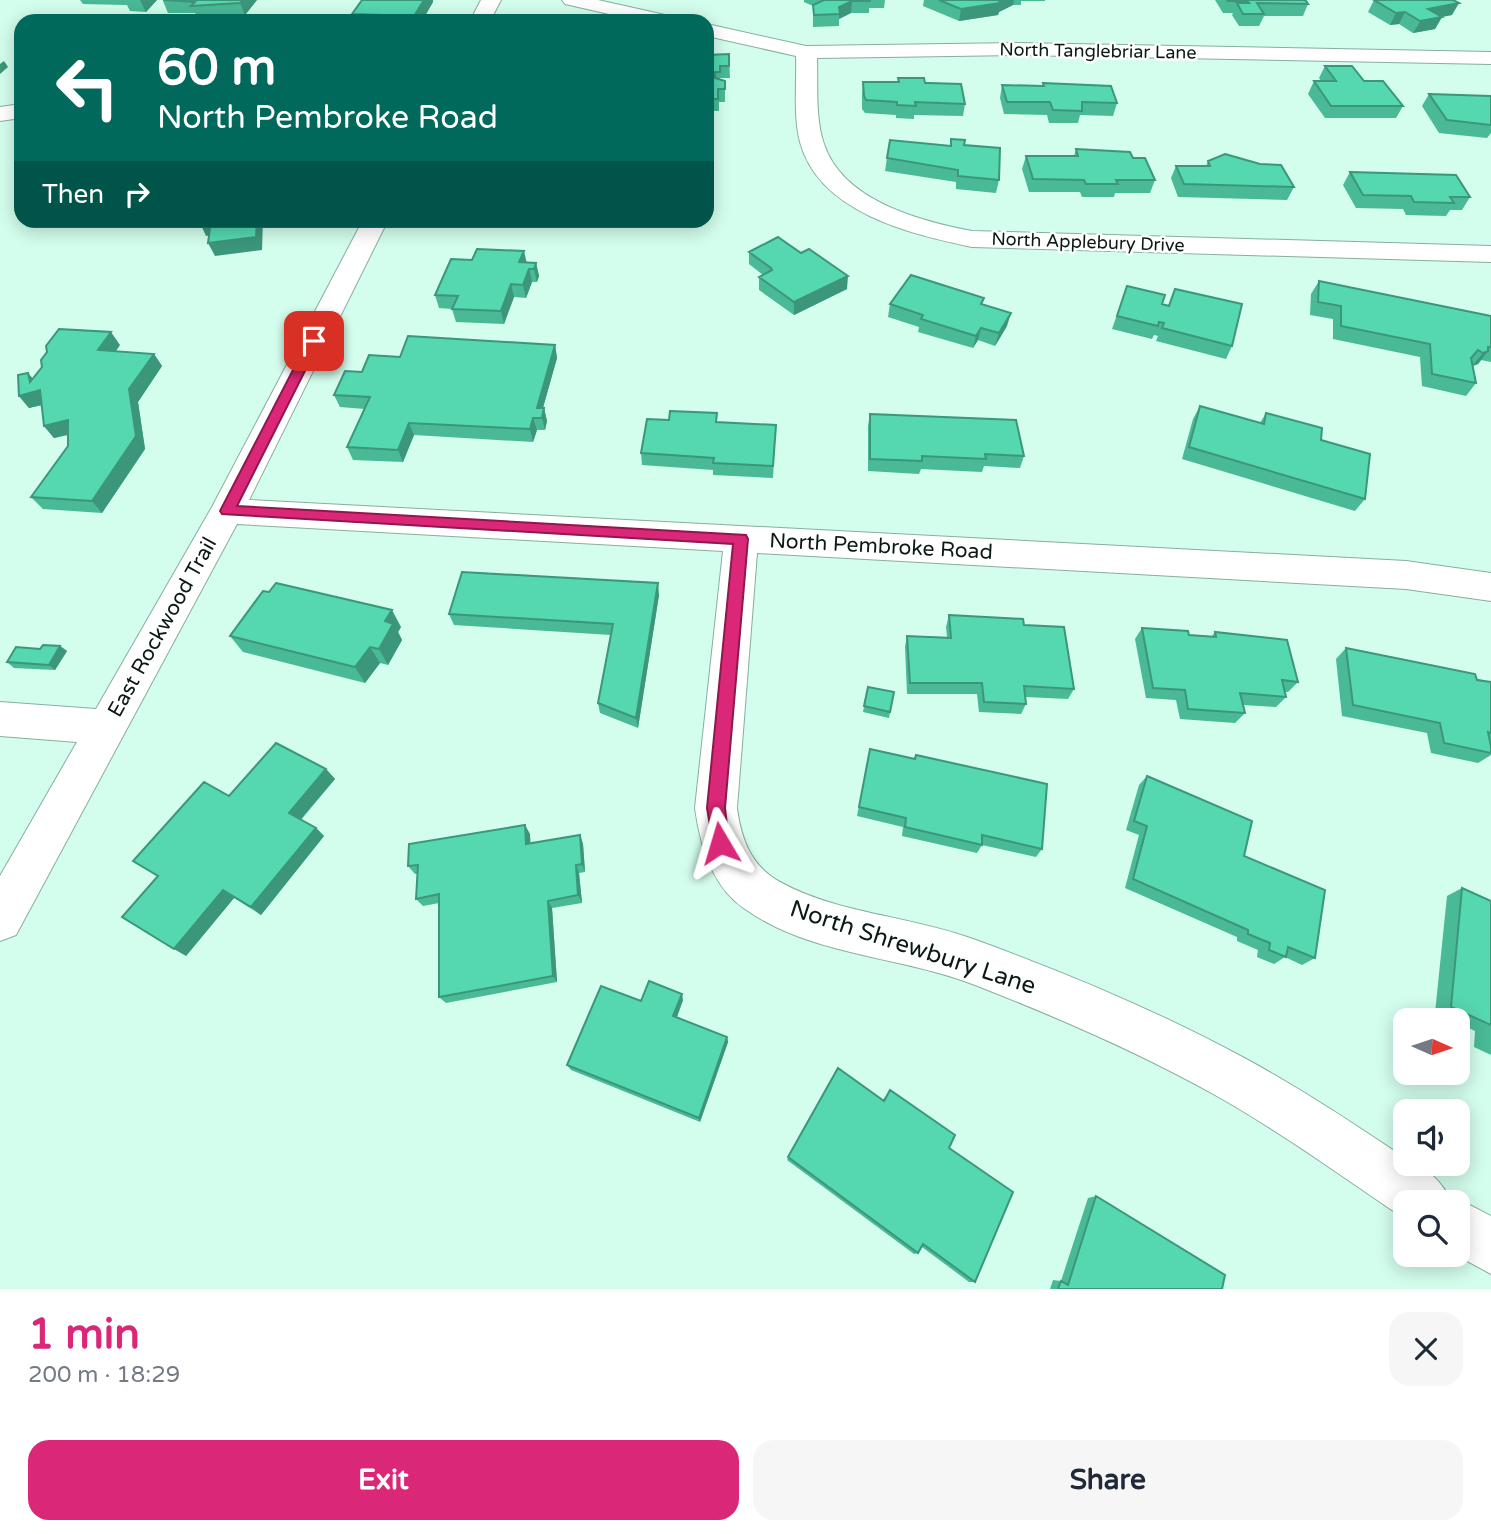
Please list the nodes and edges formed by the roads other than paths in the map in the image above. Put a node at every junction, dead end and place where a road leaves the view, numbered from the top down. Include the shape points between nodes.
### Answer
1 (572, 0) edge
2 (635, 14) edge
3 (714, 32) edge
4 (806, 52) junction
5 (1491, 58) edge
6 (372, 228) edge
7 (1491, 254) edge
8 (228, 511) junction
9 (741, 539) junction
10 (1491, 587) edge
11 (0, 719) edge
12 (107, 727) junction
13 (0, 919) edge
14 (1407, 1190) edge
15 (1470, 1233) edge
16 (1491, 1247) edge

1 - 2 street
3 - 4 street, North Tanglebriar Lane
4 - 5 street, North Tanglebriar Lane via 1018,49
4 - 7 street, North Applebury Drive via 812,145 826,168 846,191 875,209 934,232 972,239
6 - 8 street, East Rockwood Trail
8 - 9 street, North Pembroke Road
8 - 12 street, East Rockwood Trail
9 - 10 street, North Pembroke Road via 1406,575
9 - 14 street, North Shrewbury Lane via 716,808 720,843 737,872 762,896 794,911 967,960 1119,1021 1207,1064
11 - 12 street
12 - 13 street, East Rockwood Trail
15 - 16 street

